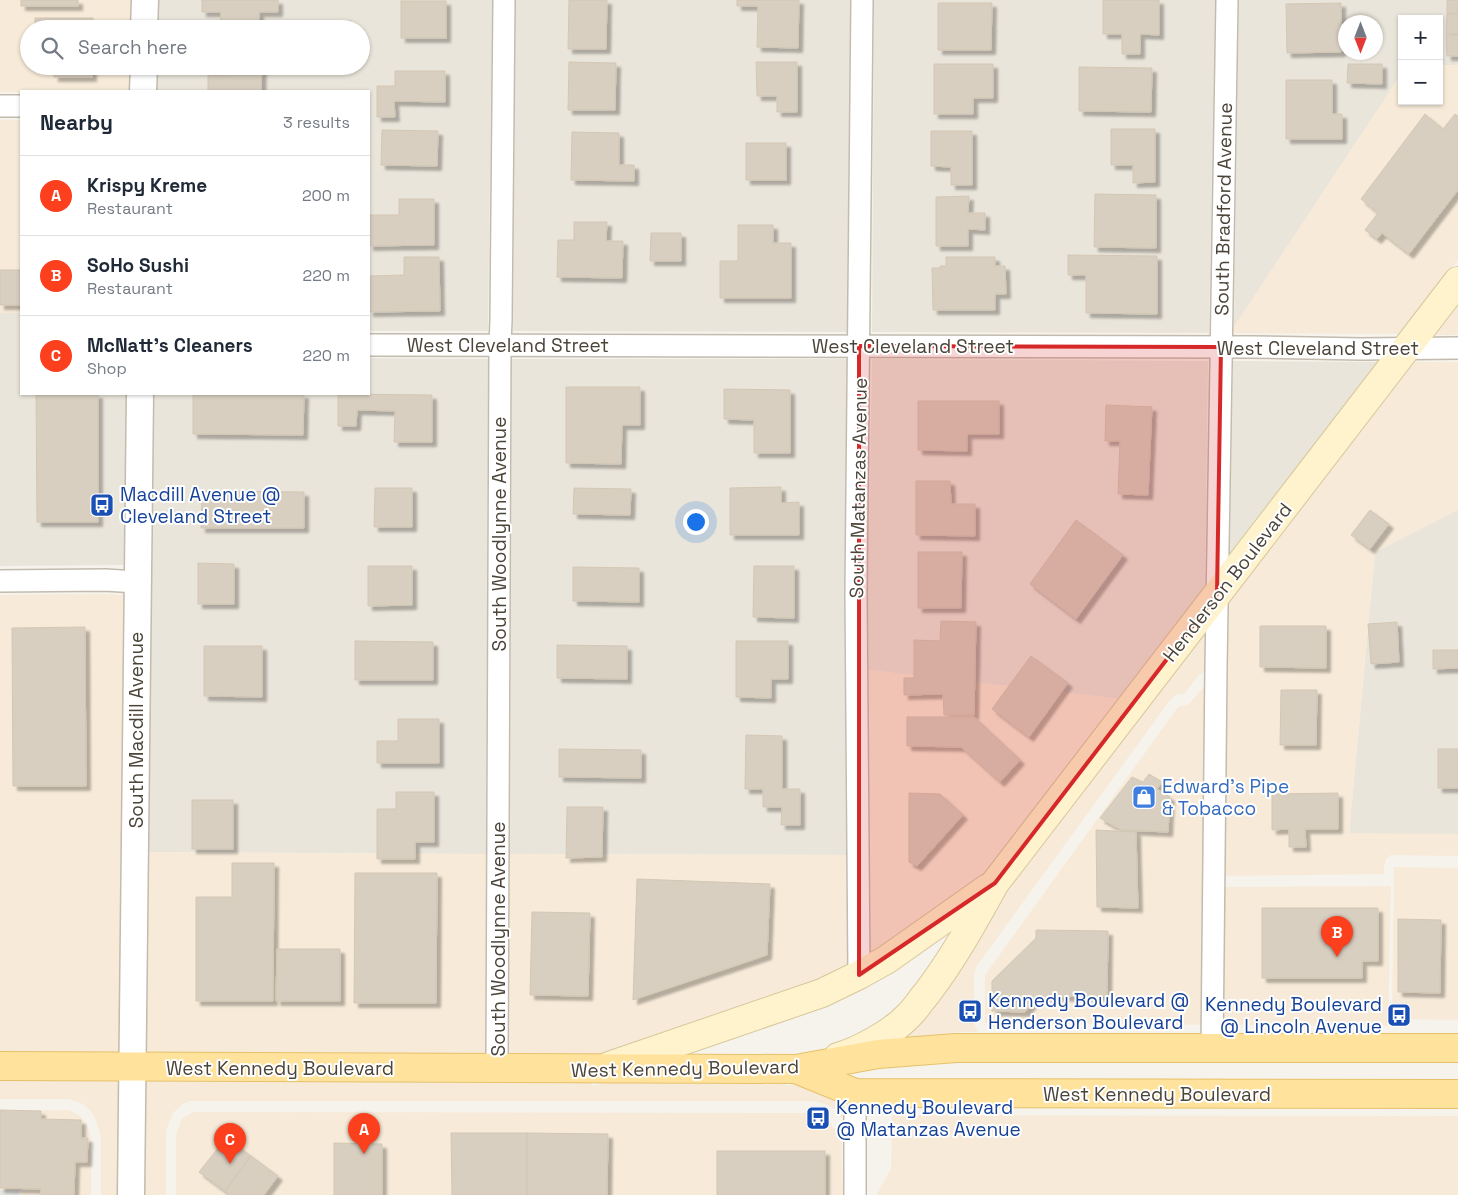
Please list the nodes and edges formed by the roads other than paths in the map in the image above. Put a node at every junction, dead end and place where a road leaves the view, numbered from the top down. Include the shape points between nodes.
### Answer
1 (145, 0) edge
2 (504, 0) edge
3 (862, 0) edge
4 (1227, 0) edge
5 (144, 20) edge
6 (144, 75) edge
7 (143, 90) edge
8 (0, 106) edge
9 (20, 106) edge
10 (1458, 281) edge
11 (370, 344) edge
12 (500, 345) junction
13 (859, 346) junction
14 (1221, 347) junction
15 (1406, 348) junction
16 (1458, 348) edge
17 (140, 395) edge
18 (0, 581) edge
19 (138, 582) junction
20 (1217, 594) junction
21 (995, 883) junction
22 (859, 975) junction
23 (1458, 1048) edge
24 (1212, 1049) junction
25 (0, 1066) edge
26 (133, 1067) junction
27 (497, 1069) junction
28 (601, 1069) junction
29 (796, 1069) junction
30 (856, 1094) junction
31 (1458, 1094) edge
32 (131, 1195) edge
33 (856, 1195) edge

1 - 5 street
2 - 12 street, South Woodlynne Avenue
3 - 13 street, South Matanzas Avenue
4 - 14 street, South Bradford Avenue
6 - 7 street
8 - 9 street
10 - 15 main road, Henderson Boulevard
11 - 12 street, West Cleveland Street
12 - 13 street, West Cleveland Street
12 - 27 street, South Woodlynne Avenue
13 - 14 street, West Cleveland Street
13 - 22 street, South Matanzas Avenue via 856,593
14 - 15 street, West Cleveland Street
14 - 20 street, South Bradford Avenue
15 - 16 street, West Cleveland Street
15 - 20 main road, Henderson Boulevard
17 - 19 street, South Macdill Avenue
18 - 19 street
19 - 26 street, South Macdill Avenue
20 - 21 main road, Henderson Boulevard
20 - 24 street, South Bradford Avenue
21 - 22 main road, Henderson Boulevard via 886,960
21 - 29 main road, Henderson Boulevard via 943,972 907,1018 885,1035 846,1054
22 - 28 main road, Henderson Boulevard via 822,993
23 - 24 main road, West Kennedy Boulevard
24 - 29 main road, West Kennedy Boulevard via 956,1048 878,1054
25 - 26 main road, West Kennedy Boulevard
26 - 27 main road, West Kennedy Boulevard
26 - 32 street, South Macdill Avenue
27 - 28 main road, West Kennedy Boulevard
28 - 29 main road, West Kennedy Boulevard
29 - 30 main road
30 - 31 main road, West Kennedy Boulevard
30 - 33 street

